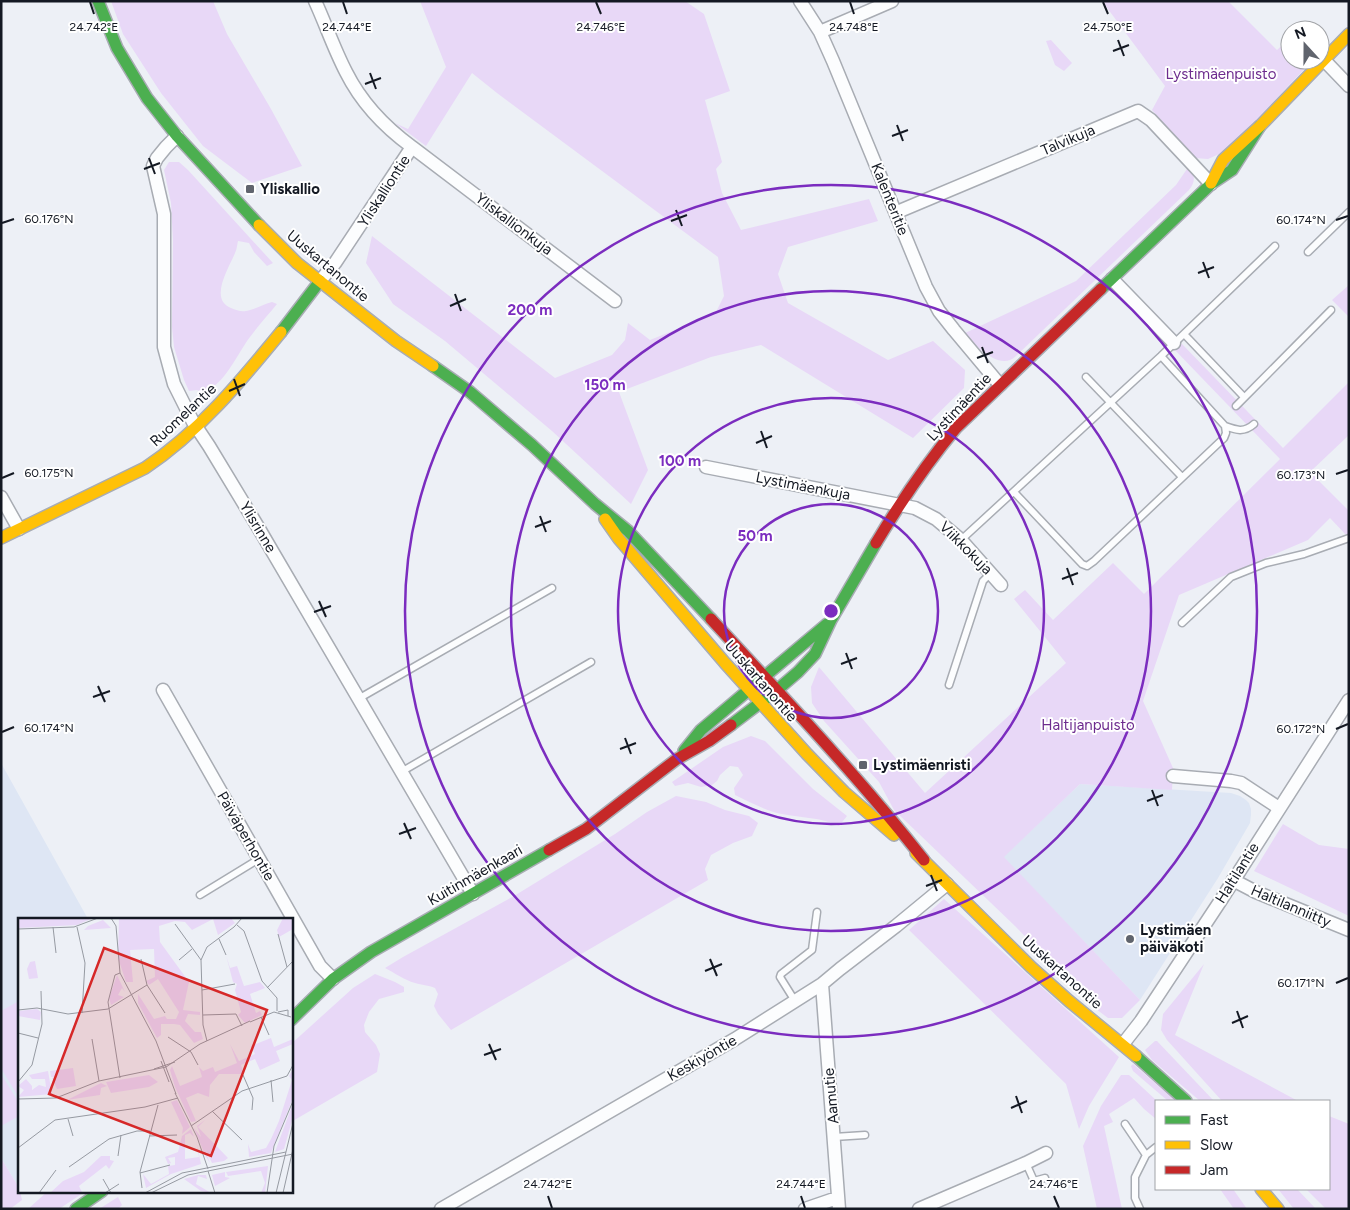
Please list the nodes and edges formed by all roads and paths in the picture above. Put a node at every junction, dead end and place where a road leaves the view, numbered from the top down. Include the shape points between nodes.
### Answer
1 (98, 1) edge
2 (315, 1) edge
3 (800, 1) edge
4 (892, 1) edge
5 (820, 32) junction
6 (1349, 34) edge
7 (1330, 54) edge
8 (1330, 66) edge
9 (1314, 70) edge
10 (1349, 86) edge
11 (177, 136) junction
12 (412, 147) junction
13 (1211, 184) junction
14 (902, 210) dead end
15 (1349, 212) edge
16 (1274, 246) dead end
17 (1308, 252) dead end
18 (1112, 279) junction
19 (320, 281) junction
20 (615, 301) dead end
21 (1331, 310) dead end
22 (1184, 334) junction
23 (1174, 343) junction
24 (1161, 356) junction
25 (1086, 377) dead end
26 (1000, 385) junction
27 (1244, 397) junction
28 (1111, 402) junction
29 (1236, 406) dead end
30 (1254, 424) dead end
31 (1225, 426) junction
32 (197, 427) junction
33 (706, 467) dead end
34 (1182, 477) junction
35 (1014, 492) junction
36 (1, 497) edge
37 (595, 504) junction
38 (899, 505) junction
39 (19, 529) junction
40 (1, 538) edge
41 (1349, 538) edge
42 (961, 540) junction
43 (991, 573) junction
44 (1001, 585) dead end
45 (552, 588) dead end
46 (831, 620) junction
47 (1182, 624) dead end
48 (591, 662) dead end
49 (764, 676) junction
50 (949, 685) dead end
51 (163, 690) dead end
52 (748, 690) junction
53 (777, 690) junction
54 (358, 699) junction
55 (1349, 700) edge
56 (760, 703) junction
57 (677, 759) junction
58 (402, 772) junction
59 (1173, 776) dead end
60 (1279, 808) junction
61 (259, 859) junction
62 (924, 860) junction
63 (1233, 880) junction
64 (947, 884) junction
65 (473, 894) junction
66 (200, 895) dead end
67 (816, 912) dead end
68 (1349, 930) edge
69 (333, 979) junction
70 (822, 984) junction
71 (795, 1001) junction
72 (292, 1019) edge
73 (1123, 1044) junction
74 (1185, 1100) edge
75 (1125, 1124) dead end
76 (865, 1135) dead end
77 (834, 1137) junction
78 (1155, 1148) edge
79 (1046, 1153) dead end
80 (1146, 1155) junction
81 (1026, 1163) junction
82 (1045, 1178) dead end
83 (1262, 1190) edge
84 (101, 1192) edge
85 (838, 1204) edge
86 (941, 1204) edge
87 (76, 1209) edge
88 (441, 1209) edge
89 (805, 1209) edge
90 (919, 1209) edge
91 (1140, 1209) edge
92 (1278, 1209) edge

1 - 11 street, Uuskartanontie via 118,48 147,98
2 - 12 street, Yliskalliontie via 346,74 389,129
3 - 5 street, Kalenteritie
4 - 5 street
5 - 26 street, Kalenteritie via 926,287 939,311
6 - 7 street, Lystimäentie
8 - 10 street
9 - 13 street, Lystimäentie via 1223,160
11 - 19 street, Uuskartanontie via 258,225
11 - 32 street, Ylisrinne via 153,166 164,214 164,347 174,384
12 - 19 street, Yliskalliontie via 335,264
12 - 20 street, Yliskallionkuja
13 - 14 street, Talvikuja via 1138,110
13 - 18 street, Lystimäentie
15 - 17 lane
16 - 22 lane
18 - 23 street
18 - 26 street, Lystimäentie
19 - 32 street, Ruomelantie via 264,352
19 - 37 street, Uuskartanontie via 396,341 470,392
21 - 27 lane
22 - 23 lane
22 - 27 lane
23 - 24 lane
24 - 28 lane
24 - 31 lane
25 - 28 lane
26 - 38 street, Lystimäentie via 956,428
27 - 29 lane
28 - 34 lane
28 - 35 lane
30 - 31 lane via 1242,430
31 - 34 lane via 1224,438
32 - 39 street, Ruomelantie via 145,468
32 - 54 street, Ylisrinne
33 - 38 street, Lystimäenkuja
34 - 35 lane via 1087,566
35 - 42 lane
36 - 39 street
37 - 49 street, Uuskartanontie via 628,531
37 - 52 street, Uuskartanontie via 619,539
38 - 42 street, Viikkokuja via 915,508 936,519
38 - 46 street, Lystimäentie
39 - 40 street, Ruomelantie
41 - 47 lane via 1231,577
42 - 43 street, Viikkokuja
43 - 44 street, Viikkokuja
43 - 50 lane via 983,581
45 - 54 lane
46 - 49 street, Lystimäentie
46 - 53 street, Lystimäentie via 815,654
48 - 58 lane
49 - 52 street, Lystimäentie
49 - 53 street, Uuskartanontie
51 - 61 street, Päiväperhontie
52 - 56 street, Uuskartanontie
52 - 57 street, Kuitinmäenkaari via 701,730
53 - 56 street, Lystimäentie
53 - 62 street, Uuskartanontie
54 - 58 street, Ylisrinne
55 - 60 street, Haltilantie
56 - 57 street, Kuitinmäenkaari via 709,741
56 - 62 street, Uuskartanontie via 844,792
57 - 65 street, Kuitinmäenkaari via 586,829
58 - 65 street, Ylisrinne
59 - 60 street via 1241,783
60 - 63 street, Haltilantie
61 - 66 lane
61 - 69 street, Päiväperhontie via 320,966
62 - 64 street, Uuskartanontie
63 - 68 street, Haltilanniitty
63 - 73 street, Haltilantie
64 - 70 street, Keskiyöntie
64 - 73 street, Uuskartanontie via 1031,967
65 - 69 street, Kuitinmäenkaari via 371,952
67 - 71 lane via 812,950 780,977
69 - 72 street, Kuitinmäenkaari
70 - 71 street, Keskiyöntie
70 - 77 street, Aamutie
71 - 88 street, Keskiyöntie
73 - 74 street, Uuskartanontie
75 - 80 lane
76 - 77 lane
77 - 85 street, Aamutie
78 - 80 lane
79 - 81 street
80 - 91 lane via 1135,1177
81 - 82 lane via 1034,1181
81 - 86 street
83 - 92 street
84 - 87 street
85 - 89 street
86 - 90 street

